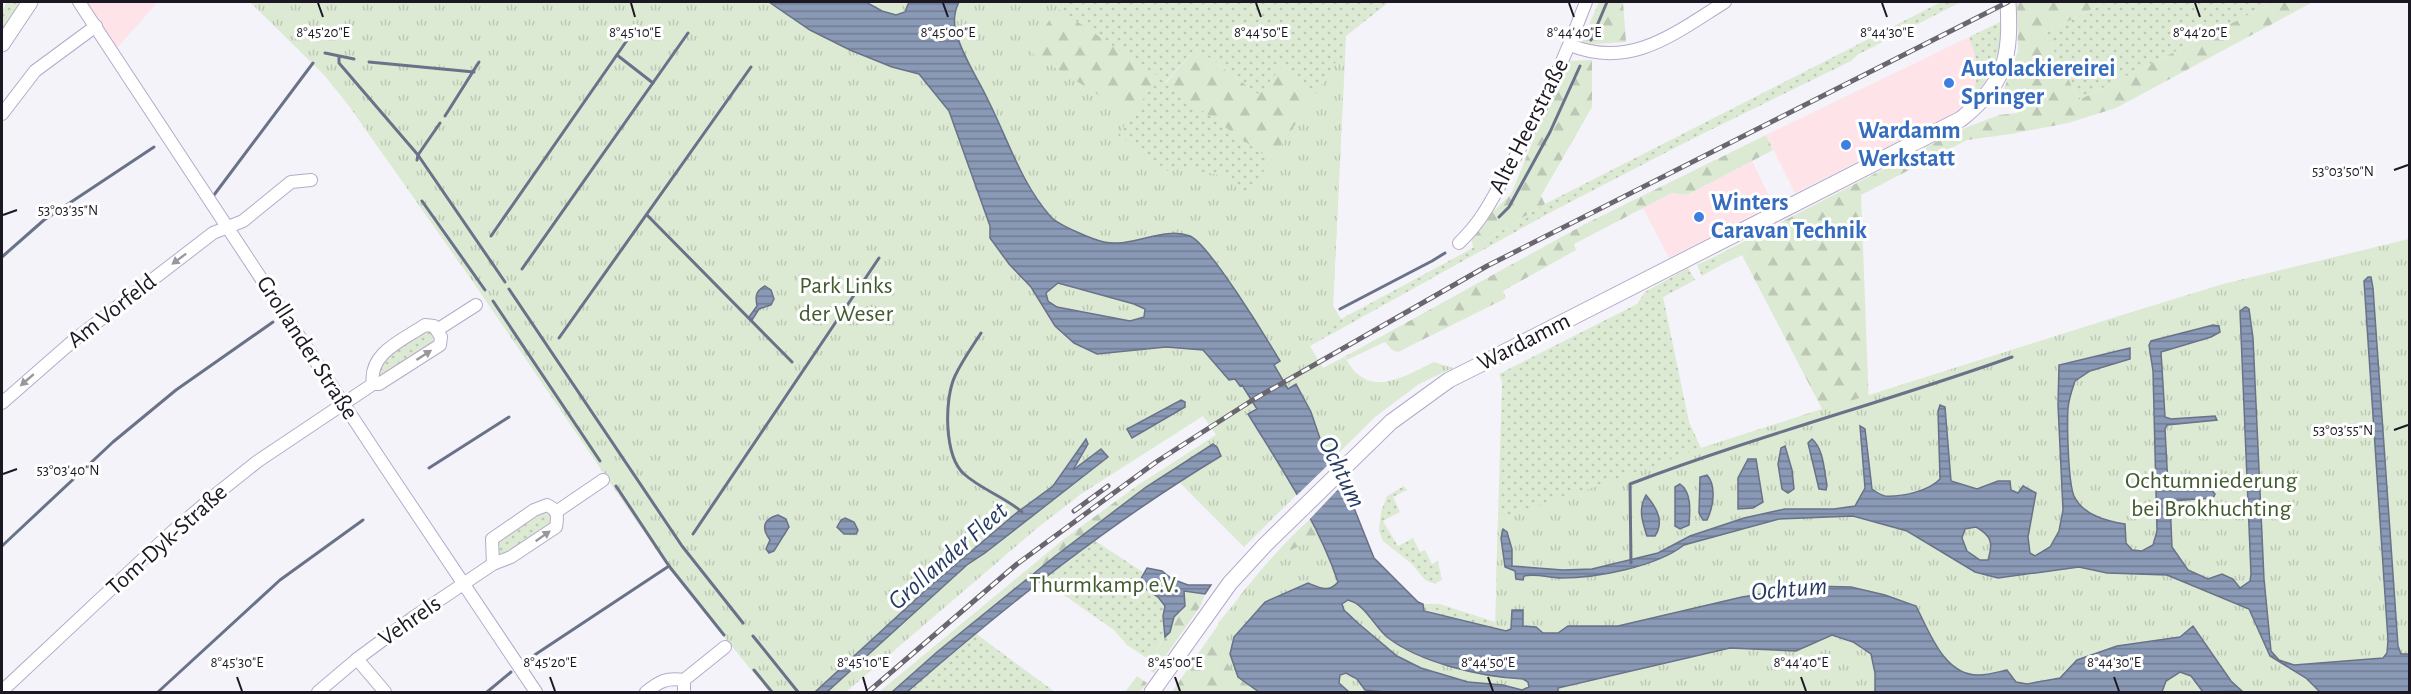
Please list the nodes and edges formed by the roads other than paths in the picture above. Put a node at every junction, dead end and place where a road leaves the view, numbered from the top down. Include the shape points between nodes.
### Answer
1 (30, 2) edge
2 (79, 2) edge
3 (1586, 2) edge
4 (1725, 2) edge
5 (2008, 2) edge
6 (96, 26) junction
7 (2, 44) edge
8 (1570, 45) junction
9 (2, 114) edge
10 (311, 180) dead end
11 (228, 226) junction
12 (1460, 243) dead end
13 (476, 304) dead end
14 (437, 330) junction
15 (373, 384) junction
16 (2, 403) edge
17 (343, 404) junction
18 (603, 480) dead end
19 (556, 512) junction
20 (493, 564) junction
21 (464, 584) junction
22 (725, 647) dead end
23 (357, 659) junction
24 (684, 686) edge
25 (2, 690) edge
26 (318, 693) edge
27 (385, 693) edge
28 (536, 693) edge
29 (646, 693) edge
30 (1152, 693) edge

1 - 7 street
2 - 6 street, Grollander Straße
3 - 8 street, Alte Heerstraße
4 - 8 street via 1647,48 1602,54
5 - 30 street, Wardamm via 2010,40 1997,83 1961,120 1449,380 1391,422 1230,583
6 - 9 street via 36,71
6 - 11 street, Grollander Straße
8 - 12 street, Alte Heerstraße via 1524,143 1477,226
10 - 11 street, Am Vorfeld via 291,182 243,220
11 -> 16 street, Am Vorfeld via 213,233 102,318
11 - 17 street, Grollander Straße
13 - 14 street
15 -> 14 street, Tom-Dyk-Straße via 379,384 440,345
14 - 15 street via 425,325 379,356 371,372
15 - 17 street, Tom-Dyk-Straße
17 - 21 street, Grollander Straße
17 - 25 street, Tom-Dyk-Straße via 258,460 214,496
18 - 19 street
20 -> 19 street, Vehrels via 516,554 556,527
19 - 20 street via 547,505 534,510 492,539
20 - 21 street, Vehrels
21 - 23 street, Vehrels
21 - 28 street, Grollander Straße
22 - 24 street
23 - 26 street, Vehrels
23 - 27 street, Vehrels
24 - 29 street via 673,678 662,680

